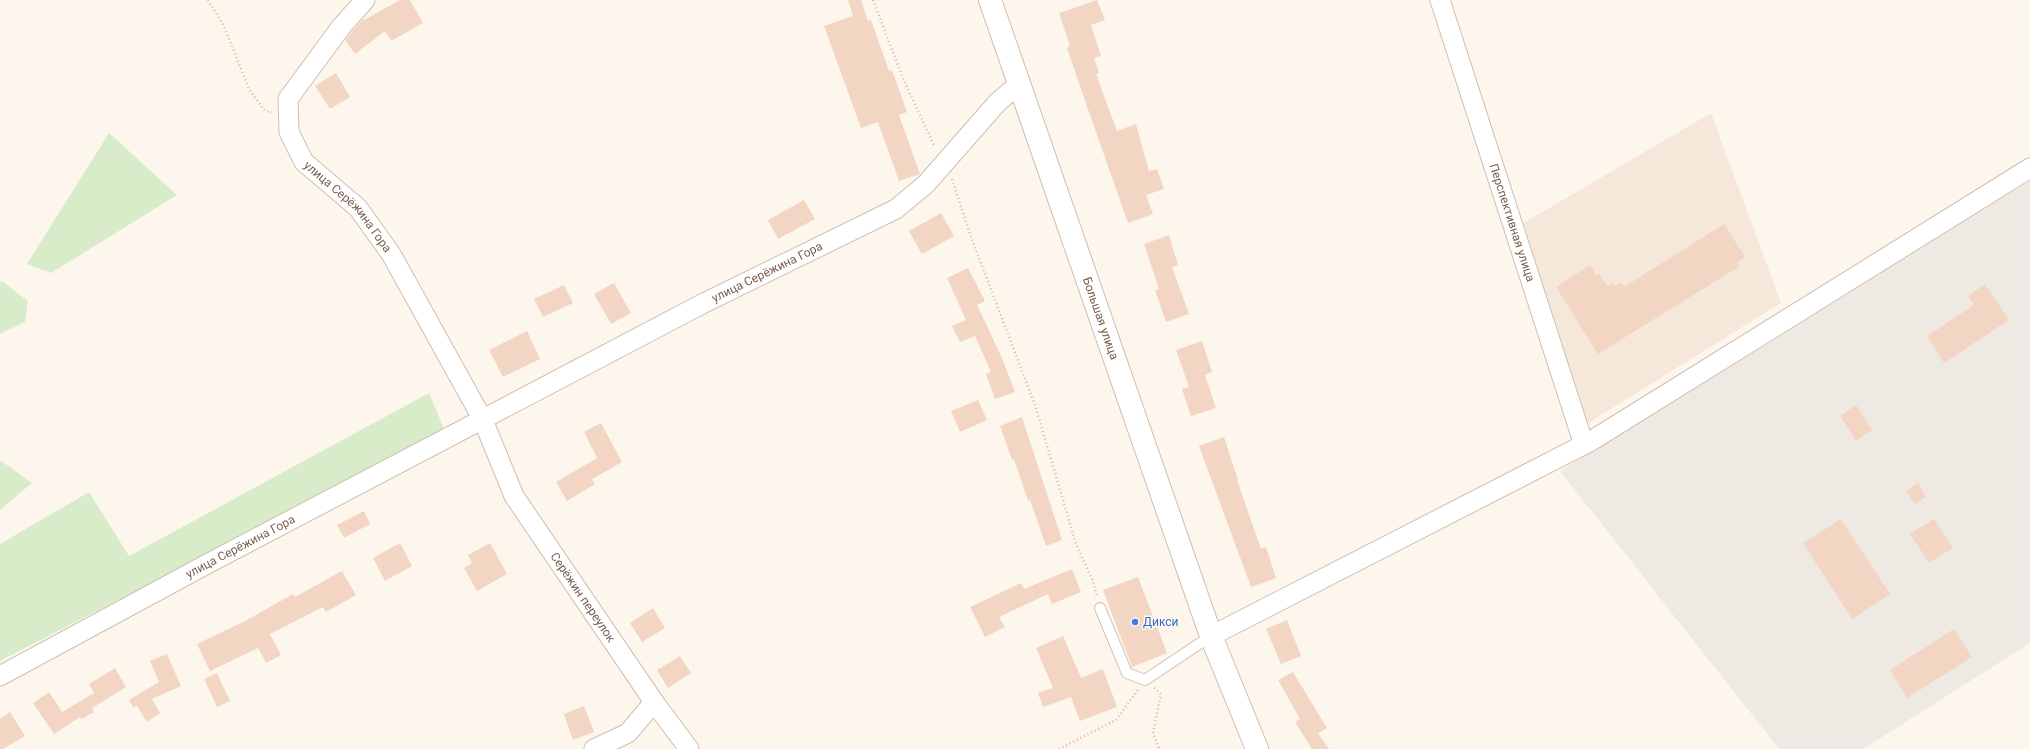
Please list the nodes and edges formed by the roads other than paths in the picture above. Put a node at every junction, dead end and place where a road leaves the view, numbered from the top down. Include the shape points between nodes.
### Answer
1 (366, 0) edge
2 (990, 0) edge
3 (1440, 0) edge
4 (1020, 83) junction
5 (2030, 168) edge
6 (483, 420) junction
7 (1584, 444) junction
8 (1100, 608) road end
9 (1211, 636) junction
10 (0, 676) edge
11 (654, 702) junction
12 (594, 749) edge
13 (689, 749) edge
14 (1257, 749) edge

1 - 6 street, улица Серёжина Гора via 341,27 288,99 289,132 304,162 358,208 391,254
2 - 4 street, Большая улица
3 - 7 street, Перспективная улица
4 - 6 street, улица Серёжина Гора via 997,103 926,184 896,209 702,304
4 - 9 street, Большая улица
5 - 7 street
6 - 10 street, улица Серёжина Гора
6 - 11 street, Серёжин переулок via 514,496
7 - 9 street
8 - 9 lane via 1127,673 1145,680
9 - 14 street, Большая улица
11 - 12 street via 628,733
11 - 13 street, Серёжин переулок

